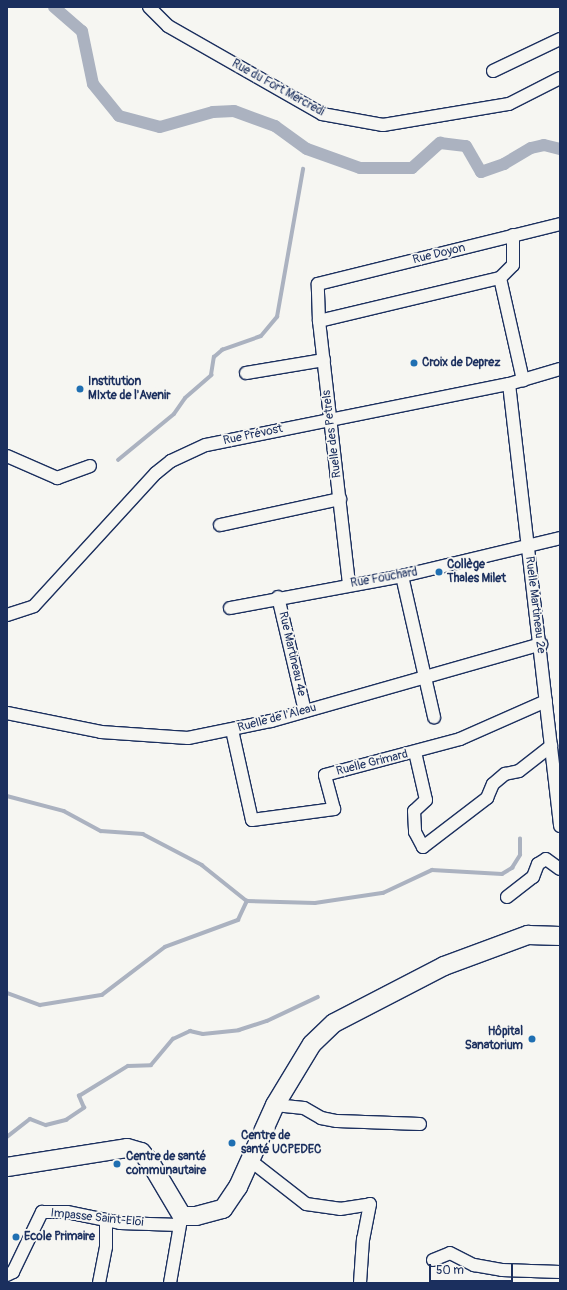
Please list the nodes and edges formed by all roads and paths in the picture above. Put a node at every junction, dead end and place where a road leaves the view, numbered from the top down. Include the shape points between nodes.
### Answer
1 (149, 7) edge
2 (560, 39) edge
3 (493, 71) dead end
4 (560, 78) edge
5 (560, 224) edge
6 (514, 235) junction
7 (500, 278) junction
8 (318, 284) joint
9 (319, 321) junction
10 (324, 360) junction
11 (560, 370) edge
12 (246, 373) dead end
13 (523, 380) junction
14 (509, 384) junction
15 (330, 419) junction
16 (7, 456) edge
17 (90, 466) dead end
18 (340, 499) junction
19 (220, 525) dead end
20 (560, 538) edge
21 (528, 544) junction
22 (402, 576) junction
23 (348, 584) junction
24 (278, 597) junction
25 (230, 608) dead end
26 (7, 615) edge
27 (541, 644) junction
28 (425, 678) junction
29 (546, 701) junction
30 (305, 710) junction
31 (7, 713) edge
32 (434, 717) dead end
33 (232, 730) junction
34 (551, 746) junction
35 (415, 752) junction
36 (560, 826) edge
37 (560, 870) edge
38 (507, 897) dead end
39 (560, 936) edge
40 (275, 1105) junction
41 (420, 1124) dead end
42 (251, 1161) junction
43 (7, 1167) edge
44 (106, 1220) junction
45 (181, 1220) junction
46 (433, 1260) dead end
47 (560, 1272) edge
48 (7, 1275) edge
49 (98, 1283) edge
50 (170, 1283) edge
51 (360, 1283) edge

1 - 4 street, Rue du Fort Mercredi via 168,26 322,114 375,123 509,104
2 - 3 street
5 - 6 street, Rue Doyon
6 - 7 street via 513,265
6 - 8 street, Rue Doyon
7 - 9 street
7 - 13 street
8 - 9 street, Ruelle des Petrels
9 - 10 street, Ruelle des Petrels
10 - 12 street
10 - 15 street, Ruelle des Petrels
11 - 13 street, Rue Prévost
13 - 14 street, Rue Prévost
14 - 15 street, Rue Prévost
14 - 21 street, Ruelle Martineau 2e
15 - 18 street, Ruelle des Petrels
15 - 26 street, Rue Prévost via 206,445 171,461 126,502 34,606
16 - 17 street via 57,478
18 - 19 street
18 - 23 street, Ruelle des Petrels
20 - 21 street, Rue Fouchard
21 - 22 street, Rue Fouchard
21 - 27 street, Ruelle Martineau 2e
22 - 23 street, Rue Fouchard
22 - 28 street
23 - 24 street, Rue Fouchard
24 - 25 street, Rue Fouchard
24 - 30 street, Rue Martineau 4e
27 - 28 street, Ruelle de l'Aleau
27 - 29 street, Ruelle Martineau 2e
28 - 30 street, Ruelle de l'Aleau
28 - 32 street
29 - 34 street, Ruelle Martineau 2e
29 - 35 street, Ruelle Grimard via 460,739
30 - 33 street, Ruelle de l'Aleau
31 - 33 street, Ruelle de l'Aleau via 101,732 188,738
33 - 35 street, Ruelle Grimard via 252,820 334,810 325,775
34 - 35 street via 519,771 505,774 493,784 487,798 423,847 415,832 414,811 426,800
34 - 36 street, Ruelle Martineau 2e
37 - 38 street via 546,859 538,864 533,877
39 - 40 street via 528,935 444,966 334,1023 312,1044
40 - 41 street via 304,1108 321,1118 337,1121
40 - 42 street
42 - 45 street via 223,1209
42 - 51 street via 306,1204 340,1209 370,1204 363,1239
43 - 45 street via 127,1148 141,1152
44 - 45 street, Impasse Saint-Eloi
44 - 48 street, Impasse Saint-Eloi via 67,1212 42,1212 13,1272
44 - 49 street via 106,1247
45 - 50 street
46 - 47 street via 450,1253 474,1265 502,1270

